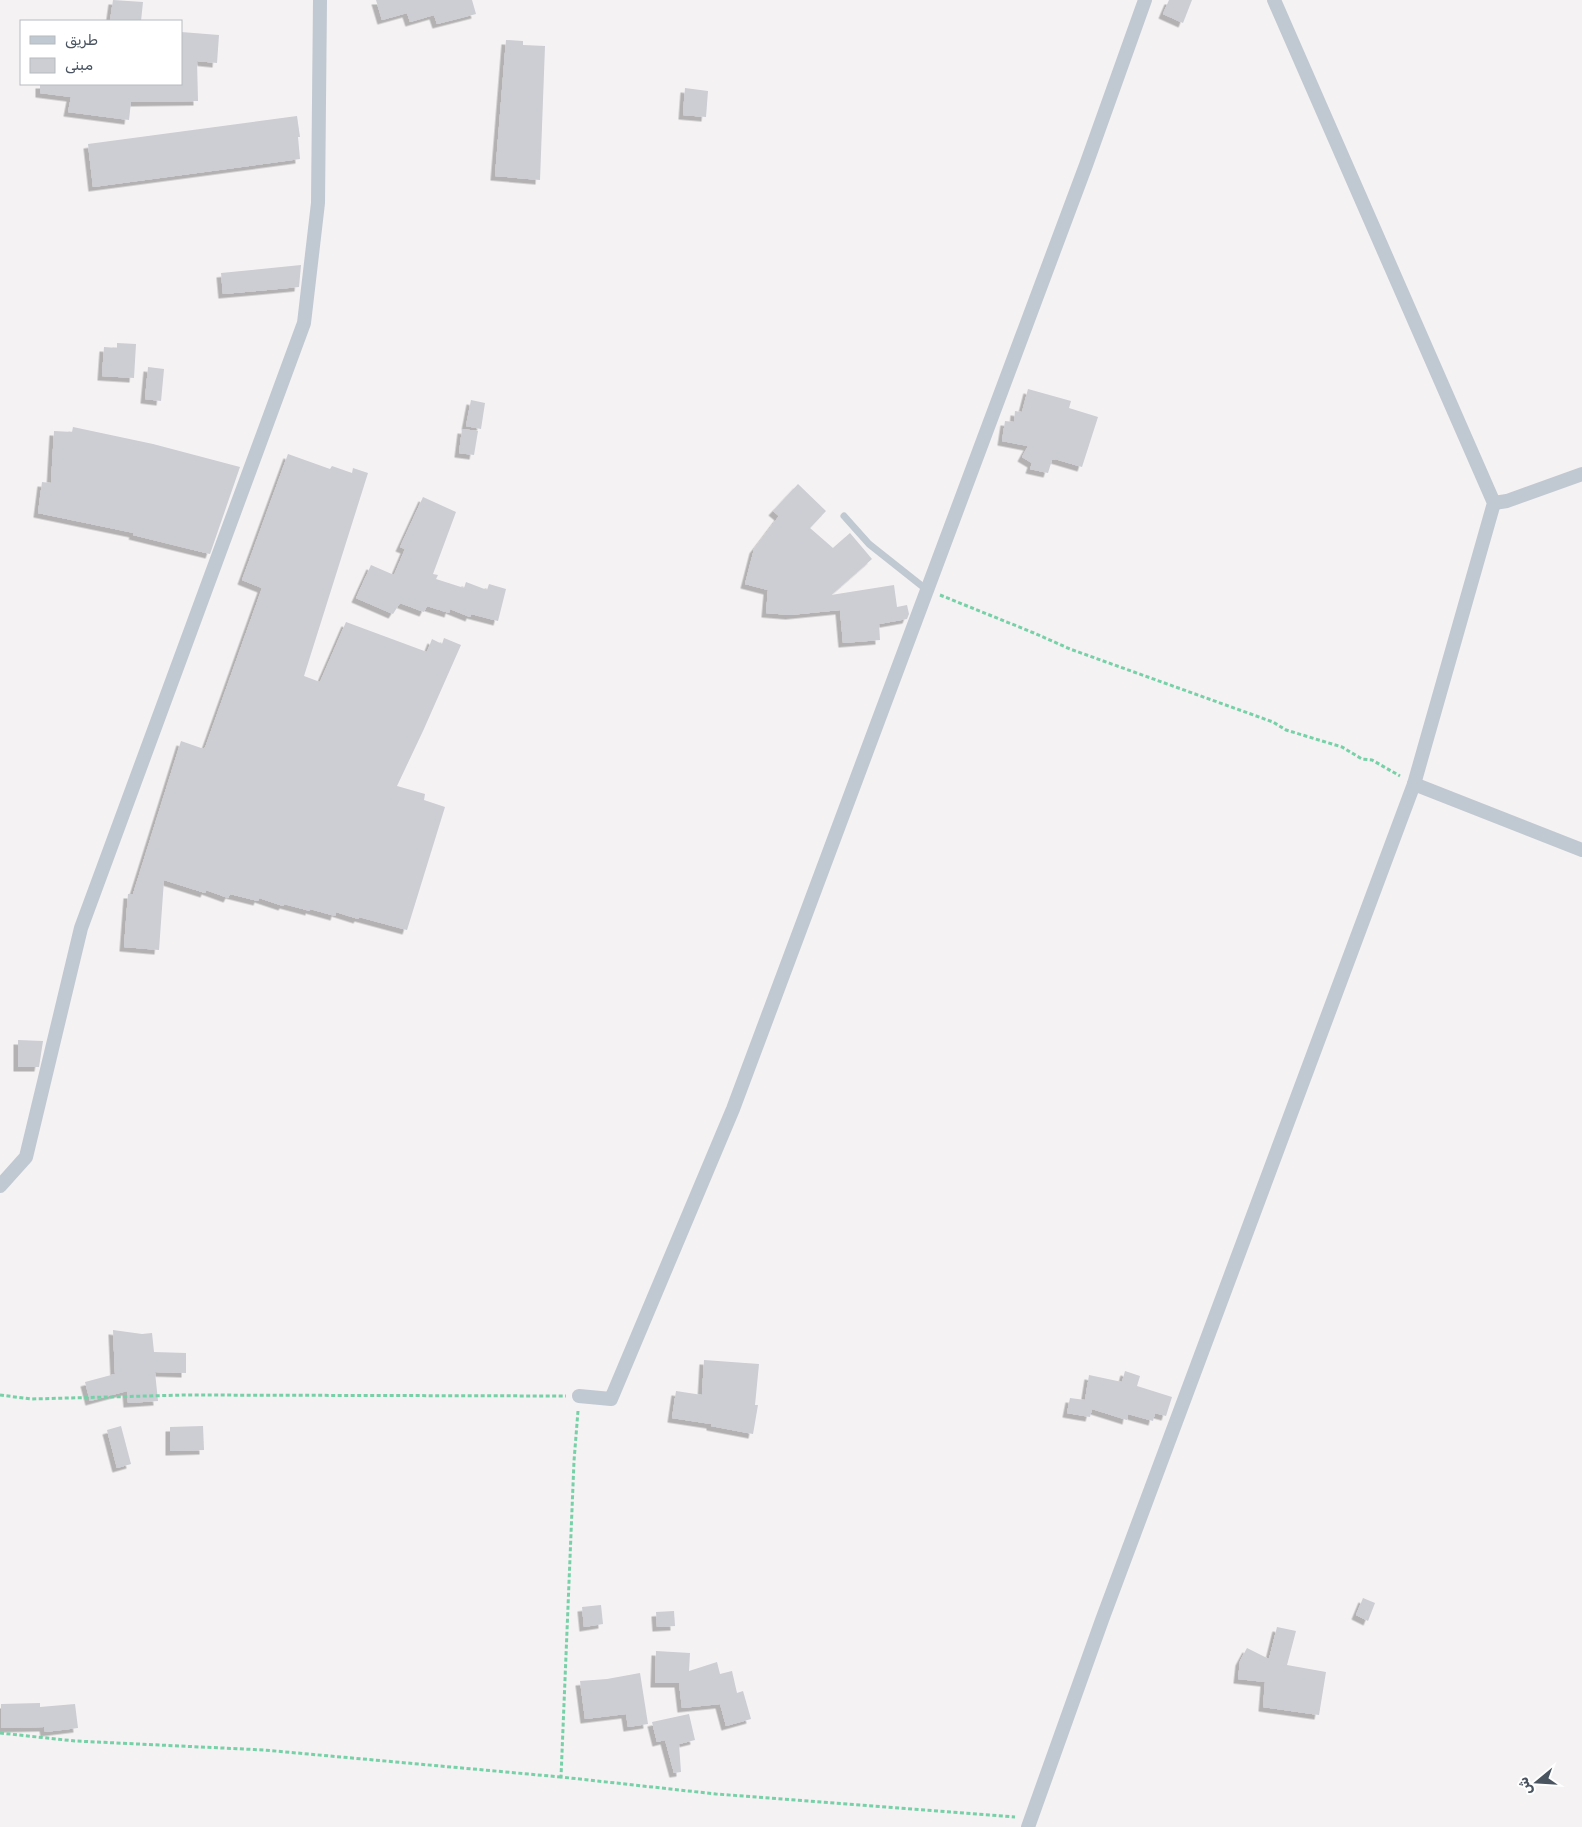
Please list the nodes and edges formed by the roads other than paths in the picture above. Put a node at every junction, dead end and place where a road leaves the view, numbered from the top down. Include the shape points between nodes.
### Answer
1 (320, 0) edge
2 (1145, 0) edge
3 (1274, 0) edge
4 (1582, 474) edge
5 (1494, 503) junction
6 (844, 516) dead end
7 (927, 590) junction
8 (1414, 784) junction
9 (1582, 850) edge
10 (0, 1186) edge
11 (579, 1396) road end
12 (1029, 1822) edge

1 - 10 street via 318,203 304,323 81,928 26,1157
2 - 7 street
3 - 5 street
4 - 5 street
5 - 8 street
6 - 7 lane via 869,544
7 - 11 street via 733,1109 611,1399
8 - 9 street
8 - 12 street

